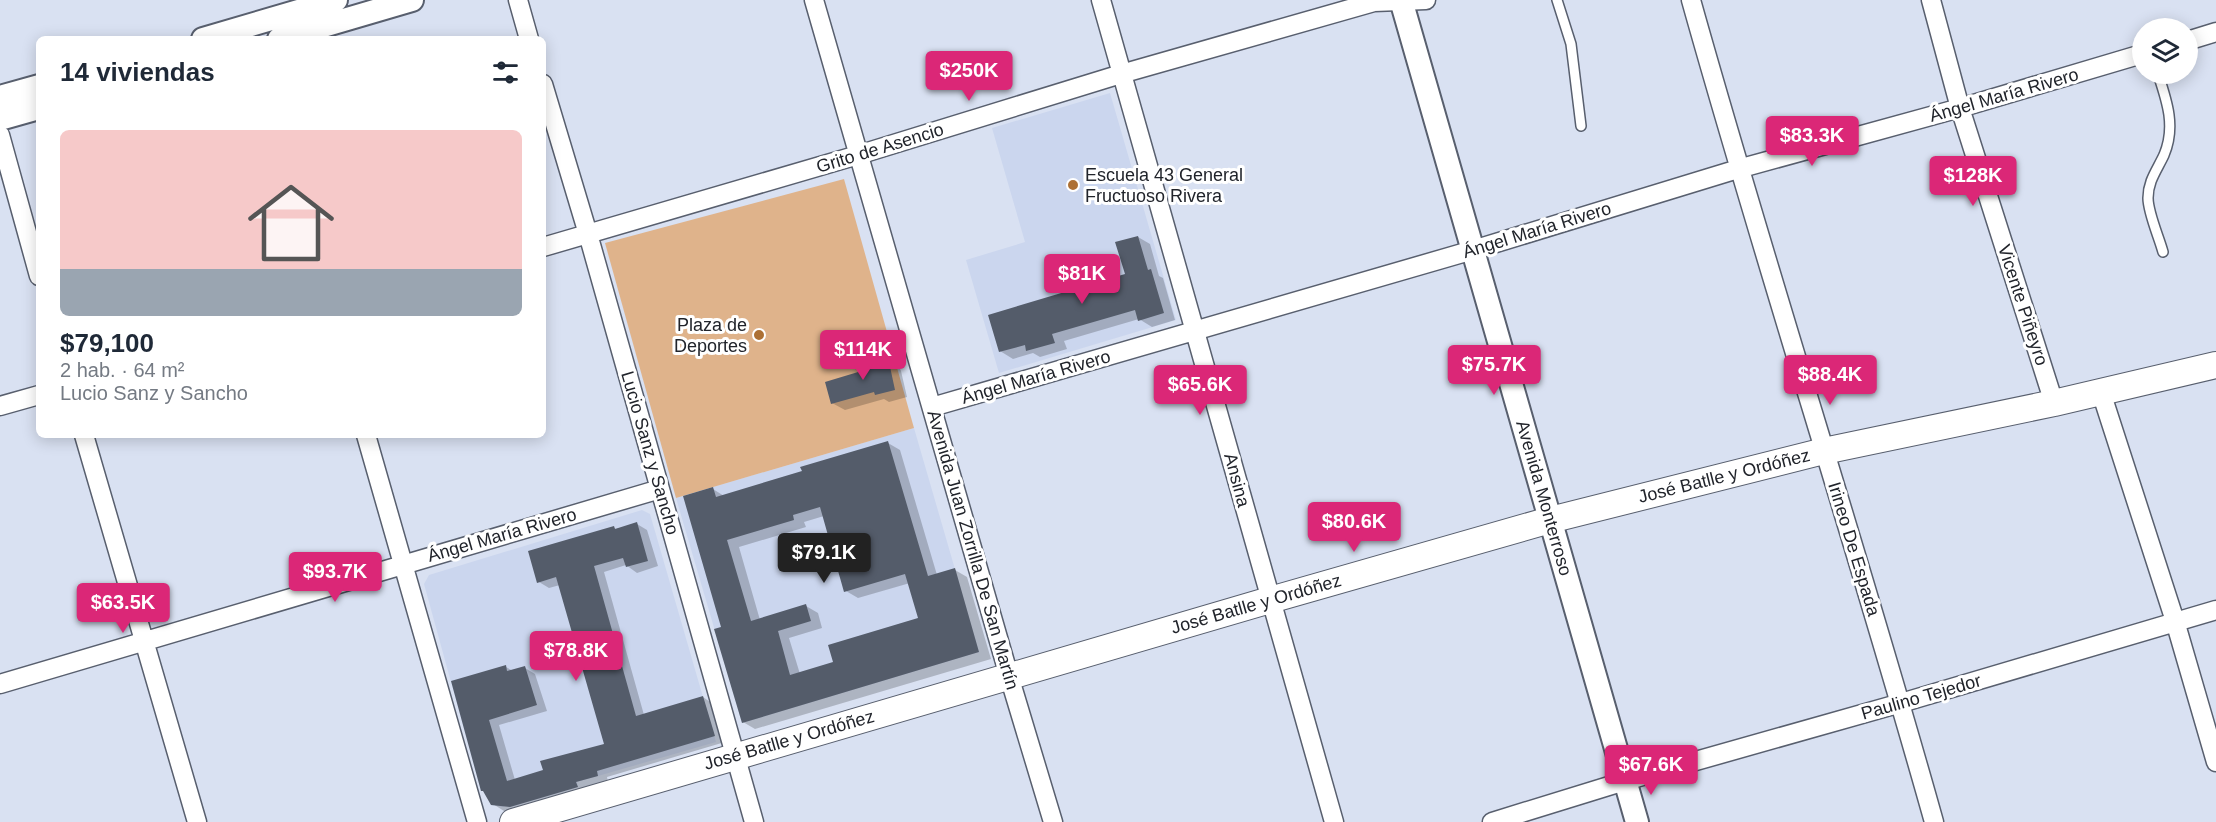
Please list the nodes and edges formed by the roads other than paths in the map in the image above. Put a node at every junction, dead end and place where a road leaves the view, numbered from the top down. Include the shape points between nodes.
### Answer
1 (336, 0) edge
2 (412, 0) edge
3 (518, 0) edge
4 (814, 0) edge
5 (1101, 0) edge
6 (1426, 0) edge
7 (1557, 0) edge
8 (1691, 0) edge
9 (1931, 0) edge
10 (1402, 1) edge
11 (2216, 32) edge
12 (250, 33) edge
13 (226, 36) edge
14 (289, 36) edge
15 (529, 36) edge
16 (2198, 37) edge
17 (2132, 57) edge
18 (1121, 74) junction
19 (2161, 84) edge
20 (36, 87) edge
21 (546, 94) edge
22 (0, 98) edge
23 (1960, 108) junction
24 (36, 109) edge
25 (0, 119) edge
26 (1581, 126) dead end
27 (0, 135) edge
28 (858, 155) junction
29 (1738, 169) junction
30 (588, 234) junction
31 (546, 246) edge
32 (1473, 250) junction
33 (2163, 252) dead end
34 (36, 265) edge
35 (1196, 332) junction
36 (2216, 365) edge
37 (2101, 392) junction
38 (36, 396) edge
39 (2054, 403) junction
40 (0, 406) edge
41 (932, 407) junction
42 (85, 438) edge
43 (367, 438) edge
44 (1824, 451) junction
45 (660, 489) junction
46 (1550, 520) junction
47 (402, 565) junction
48 (1270, 600) junction
49 (2216, 610) edge
50 (2175, 621) junction
51 (143, 641) junction
52 (1009, 676) junction
53 (0, 684) edge
54 (1901, 703) junction
55 (734, 756) junction
56 (2216, 762) edge
57 (1625, 781) junction
58 (197, 822) edge
59 (477, 822) edge
60 (513, 822) edge
61 (754, 822) edge
62 (1053, 822) edge
63 (1334, 822) edge
64 (1492, 822) edge
65 (1637, 822) edge
66 (1934, 822) edge

1 - 12 street
2 - 14 street
3 - 15 street
4 - 28 street, Avenida Juan Zorrilla De San Martín
5 - 18 street, Ansina
6 - 10 street, Grito de Asencio
7 - 26 lane via 1571,44
8 - 29 street, Irineo De Espada
9 - 23 street, Vicente Piñeyro
10 - 18 street, Grito de Asencio via 1374,2
10 - 32 street, Avenida Monterroso
11 - 16 street
12 - 13 street
17 - 23 street, Ángel María Rivero
18 - 28 street, Grito de Asencio
18 - 35 street, Ansina
19 - 33 lane via 2171,131 2152,176 2148,199
20 - 22 street
21 - 30 street, Lucio Sanz y Sancho
23 - 29 street, Ángel María Rivero
23 - 39 street, Vicente Piñeyro
24 - 25 street
27 - 34 street
28 - 30 street, Grito de Asencio
28 - 41 street, Avenida Juan Zorrilla De San Martín
29 - 32 street, Ángel María Rivero
29 - 44 street, Irineo De Espada
30 - 31 street, Grito de Asencio
30 - 45 street, Lucio Sanz y Sancho
32 - 35 street, Ángel María Rivero
32 - 46 street, Avenida Monterroso
35 - 41 street, Ángel María Rivero
35 - 48 street, Ansina
36 - 37 main road, José Batlle y Ordóñez
37 - 39 main road, José Batlle y Ordóñez
37 - 50 street
38 - 40 street
39 - 44 main road, José Batlle y Ordóñez
41 - 52 street, Avenida Juan Zorrilla De San Martín
42 - 51 street
43 - 47 street
44 - 46 main road, José Batlle y Ordóñez
44 - 54 street, Irineo De Espada
45 - 47 street, Ángel María Rivero
45 - 55 street, Lucio Sanz y Sancho
46 - 48 main road, José Batlle y Ordóñez
46 - 57 street, Avenida Monterroso
47 - 51 street, Ángel María Rivero
47 - 59 street
48 - 52 main road, José Batlle y Ordóñez
48 - 63 street, Ansina
49 - 50 street, Paulino Tejedor
50 - 54 street, Paulino Tejedor
50 - 56 street
51 - 53 street, Ángel María Rivero
51 - 58 street
52 - 55 main road, José Batlle y Ordóñez
52 - 62 street, Avenida Juan Zorrilla De San Martín
54 - 57 street, Paulino Tejedor
54 - 66 street, Irineo De Espada
55 - 60 main road, José Batlle y Ordóñez
55 - 61 street, Lucio Sanz y Sancho
57 - 64 street, Paulino Tejedor
57 - 65 street, Avenida Monterroso

